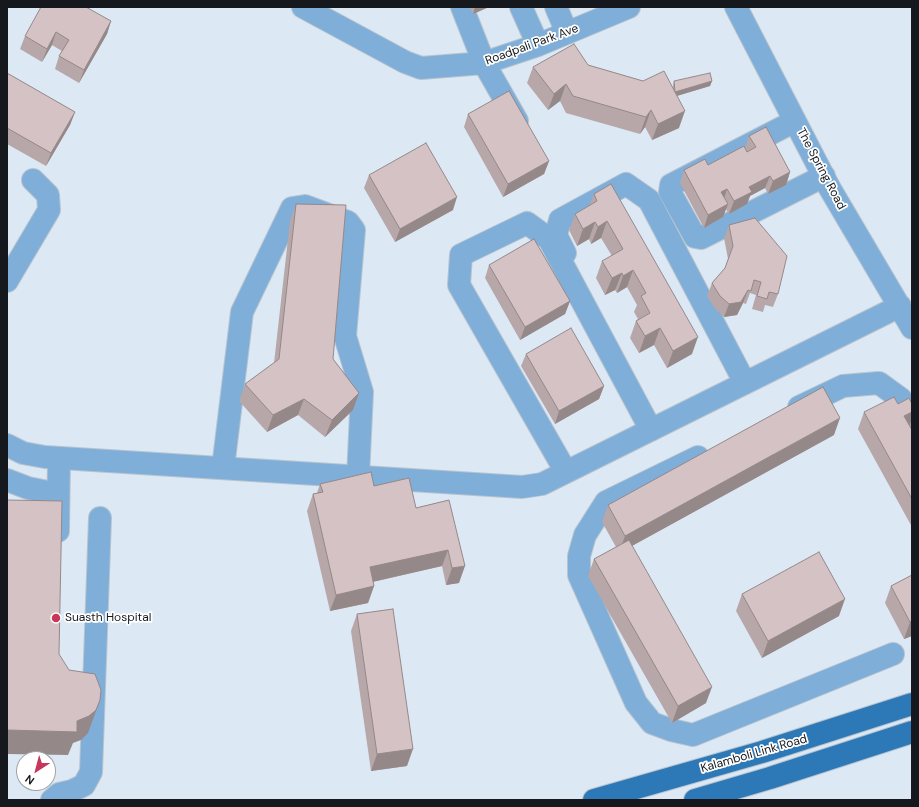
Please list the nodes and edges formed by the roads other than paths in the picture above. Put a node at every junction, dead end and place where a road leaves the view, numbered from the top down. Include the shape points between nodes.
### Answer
1 (303, 7) edge
2 (462, 7) edge
3 (521, 7) edge
4 (556, 7) edge
5 (736, 7) edge
6 (621, 9) edge
7 (567, 33) junction
8 (538, 45) junction
9 (484, 63) junction
10 (795, 121) junction
11 (766, 136) junction
12 (526, 138) edge
13 (33, 180) dead end
14 (827, 181) junction
15 (795, 190) junction
16 (757, 228) edge
17 (7, 281) edge
18 (900, 306) junction
19 (912, 328) edge
20 (745, 383) junction
21 (908, 403) edge
22 (778, 418) edge
23 (656, 428) junction
24 (7, 445) edge
25 (713, 449) edge
26 (59, 458) junction
27 (222, 468) junction
28 (566, 472) junction
29 (358, 477) junction
30 (7, 480) edge
31 (58, 494) junction
32 (100, 518) dead end
33 (57, 550) edge
34 (893, 654) dead end
35 (912, 704) edge
36 (912, 732) edge
37 (52, 800) edge
38 (594, 800) edge
39 (695, 800) edge

1 - 9 street, Roadpali Park Ave via 405,62 421,68
2 - 9 street
3 - 8 street
4 - 7 street
5 - 10 street, The Spring Road
6 - 7 street, Roadpali Park Ave
7 - 8 street, Roadpali Park Ave
8 - 9 street, Roadpali Park Ave
9 - 12 street
10 - 11 street
10 - 14 street, The Spring Road
11 - 15 street
11 - 15 street via 672,185 670,192 695,237 701,238
13 - 17 street via 48,195 49,210
14 - 15 street
14 - 16 street
14 - 18 street, The Spring Road
18 - 19 street, The Spring Road
18 - 20 street
20 - 23 street
20 - 23 street via 649,200 626,184 560,220 556,235
21 - 22 street via 879,383 842,386
23 - 28 street
23 - 28 street via 549,239 528,223 461,254 459,285
24 - 26 street via 23,453
25 - 34 street via 606,502 585,535 579,556 579,575 636,703 652,723 693,735
26 - 27 street
26 - 31 street
27 - 29 street
27 - 29 street via 242,312 292,208 305,206 348,222 354,230 345,336 362,392
28 - 29 street via 542,484 522,488
30 - 31 street via 28,488
31 - 33 street
32 - 37 street via 84,688 91,772 84,785 59,794
35 - 38 main road, Kalamboli Link Road via 762,752
36 - 39 main road

